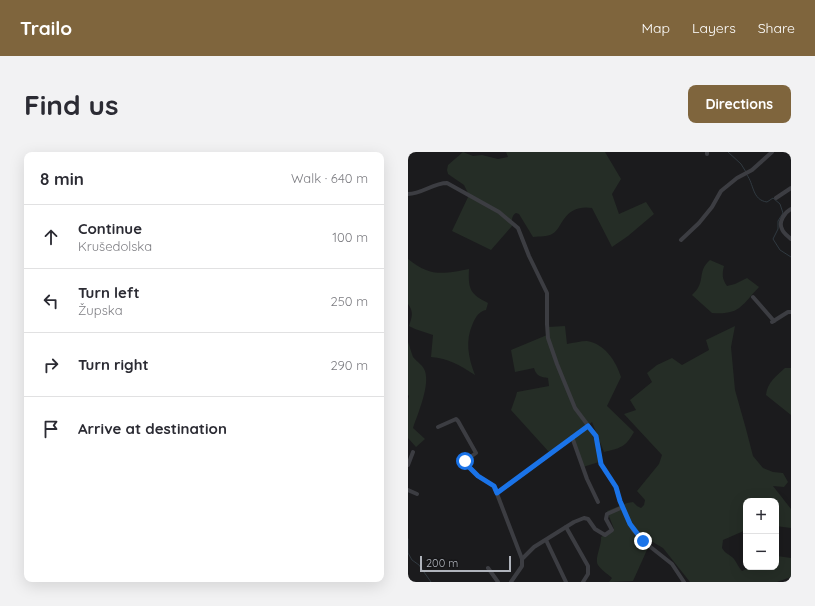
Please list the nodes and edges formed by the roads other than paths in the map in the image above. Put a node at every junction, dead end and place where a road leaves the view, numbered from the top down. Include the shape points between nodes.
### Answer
1 (772, 152) edge
2 (791, 188) edge
3 (408, 194) edge
4 (776, 198) dead end
5 (791, 209) edge
6 (791, 239) edge
7 (681, 240) dead end
8 (752, 297) dead end
9 (791, 312) edge
10 (588, 426) junction
11 (438, 427) dead end
12 (572, 437) junction
13 (413, 452) dead end
14 (408, 465) edge
15 (408, 490) edge
16 (497, 493) junction
17 (417, 494) dead end
18 (598, 502) dead end
19 (623, 507) junction
20 (566, 527) junction
21 (546, 540) junction
22 (522, 559) junction
23 (488, 568) dead end
24 (498, 582) edge
25 (511, 582) edge
26 (566, 582) edge
27 (583, 582) edge
28 (684, 582) edge

1 - 7 street via 721,192 699,224
2 - 4 street
3 - 10 street via 447,183 499,212 518,228 547,293 548,338 557,364 575,408
5 - 6 street via 785,214 781,225
8 - 9 street via 773,322
10 - 12 street
10 - 19 street via 596,436 601,464 616,487
11 - 16 street via 456,420 476,453 465,461 466,464 478,476 494,486
12 - 16 street
12 - 18 street
13 - 14 street
15 - 17 street
16 - 22 street
19 - 20 street via 607,514 606,519 612,530 604,535 595,529 586,517
19 - 28 street via 638,535 672,564
20 - 21 street
20 - 27 street via 588,566 588,574
21 - 22 street
21 - 26 street
22 - 25 street via 522,566
23 - 24 street

